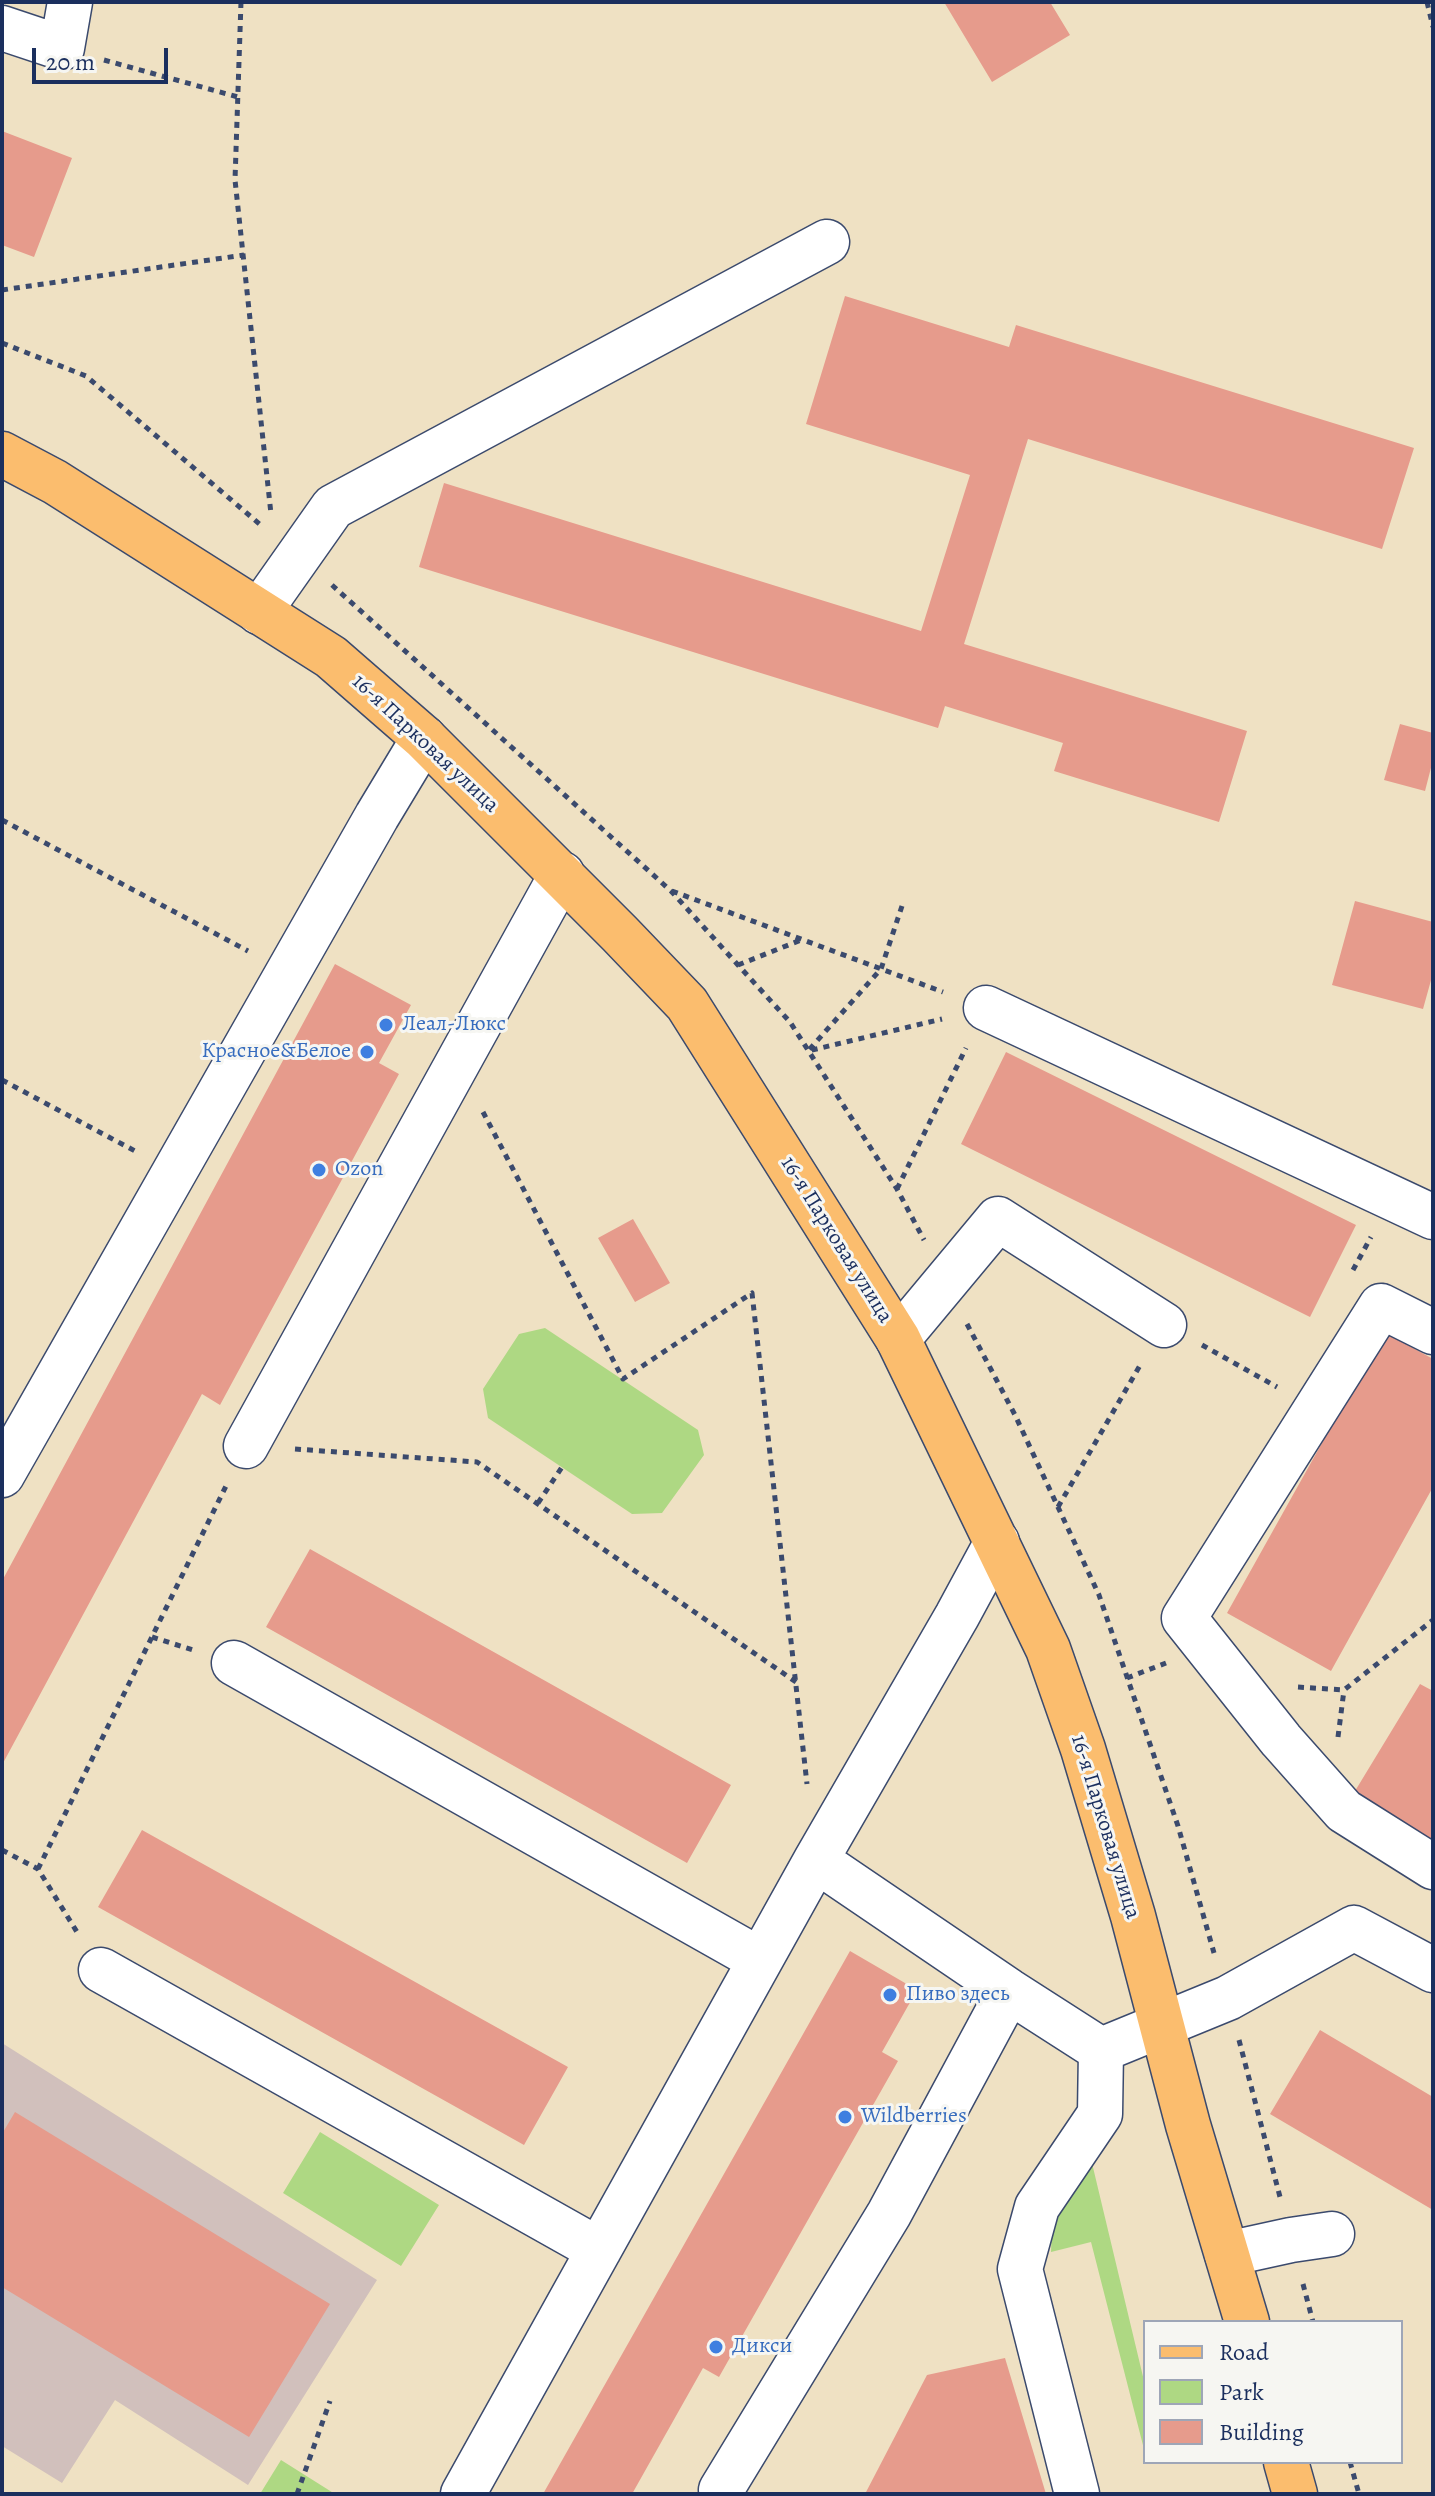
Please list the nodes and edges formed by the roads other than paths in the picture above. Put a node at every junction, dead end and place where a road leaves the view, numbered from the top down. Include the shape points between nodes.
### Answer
1 (70, 2) edge
2 (2, 28) edge
3 (827, 242) dead end
4 (2, 454) edge
5 (259, 612) junction
6 (424, 738) junction
7 (562, 874) junction
8 (986, 1008) road end
9 (1433, 1217) edge
10 (1164, 1325) road end
11 (898, 1339) junction
12 (1426, 1339) edge
13 (246, 1446) road end
14 (2, 1475) edge
15 (997, 1542) junction
16 (234, 1663) dead end
17 (816, 1860) junction
18 (1433, 1867) edge
19 (760, 1960) junction
20 (101, 1970) road end
21 (1433, 1970) edge
22 (1009, 1991) junction
23 (1160, 2024) junction
24 (1101, 2050) junction
25 (1332, 2234) dead end
26 (599, 2250) junction
27 (1227, 2254) junction
28 (1246, 2320) edge
29 (1287, 2464) edge
30 (721, 2490) dead end
31 (463, 2494) edge
32 (1077, 2494) edge
33 (1295, 2494) edge

1 - 2 lane via 62,48
3 - 5 lane via 333,507 286,546
4 - 5 main road, 16-я Парковая улица
5 - 6 main road, 16-я Парковая улица via 331,657
6 - 7 main road, 16-я Парковая улица
6 - 14 lane
7 - 11 main road, 16-я Парковая улица via 687,1004
7 - 13 lane
8 - 9 lane
10 - 11 lane via 998,1219
11 - 15 main road, 16-я Парковая улица
12 - 18 lane via 1381,1306 1184,1618 1344,1811
15 - 17 lane
15 - 23 main road, 16-я Парковая улица via 1048,1649 1083,1749
16 - 19 lane
17 - 19 lane
17 - 22 lane
19 - 26 lane
20 - 26 lane
21 - 23 lane via 1354,1928 1228,1998
22 - 24 lane
22 - 30 lane via 889,2214
23 - 24 lane
23 - 27 main road, 16-я Парковая улица
24 - 32 lane via 1100,2114 1037,2207 1020,2269
25 - 27 lane
26 - 31 lane
27 - 28 main road, 16-я Парковая улица
29 - 33 main road

